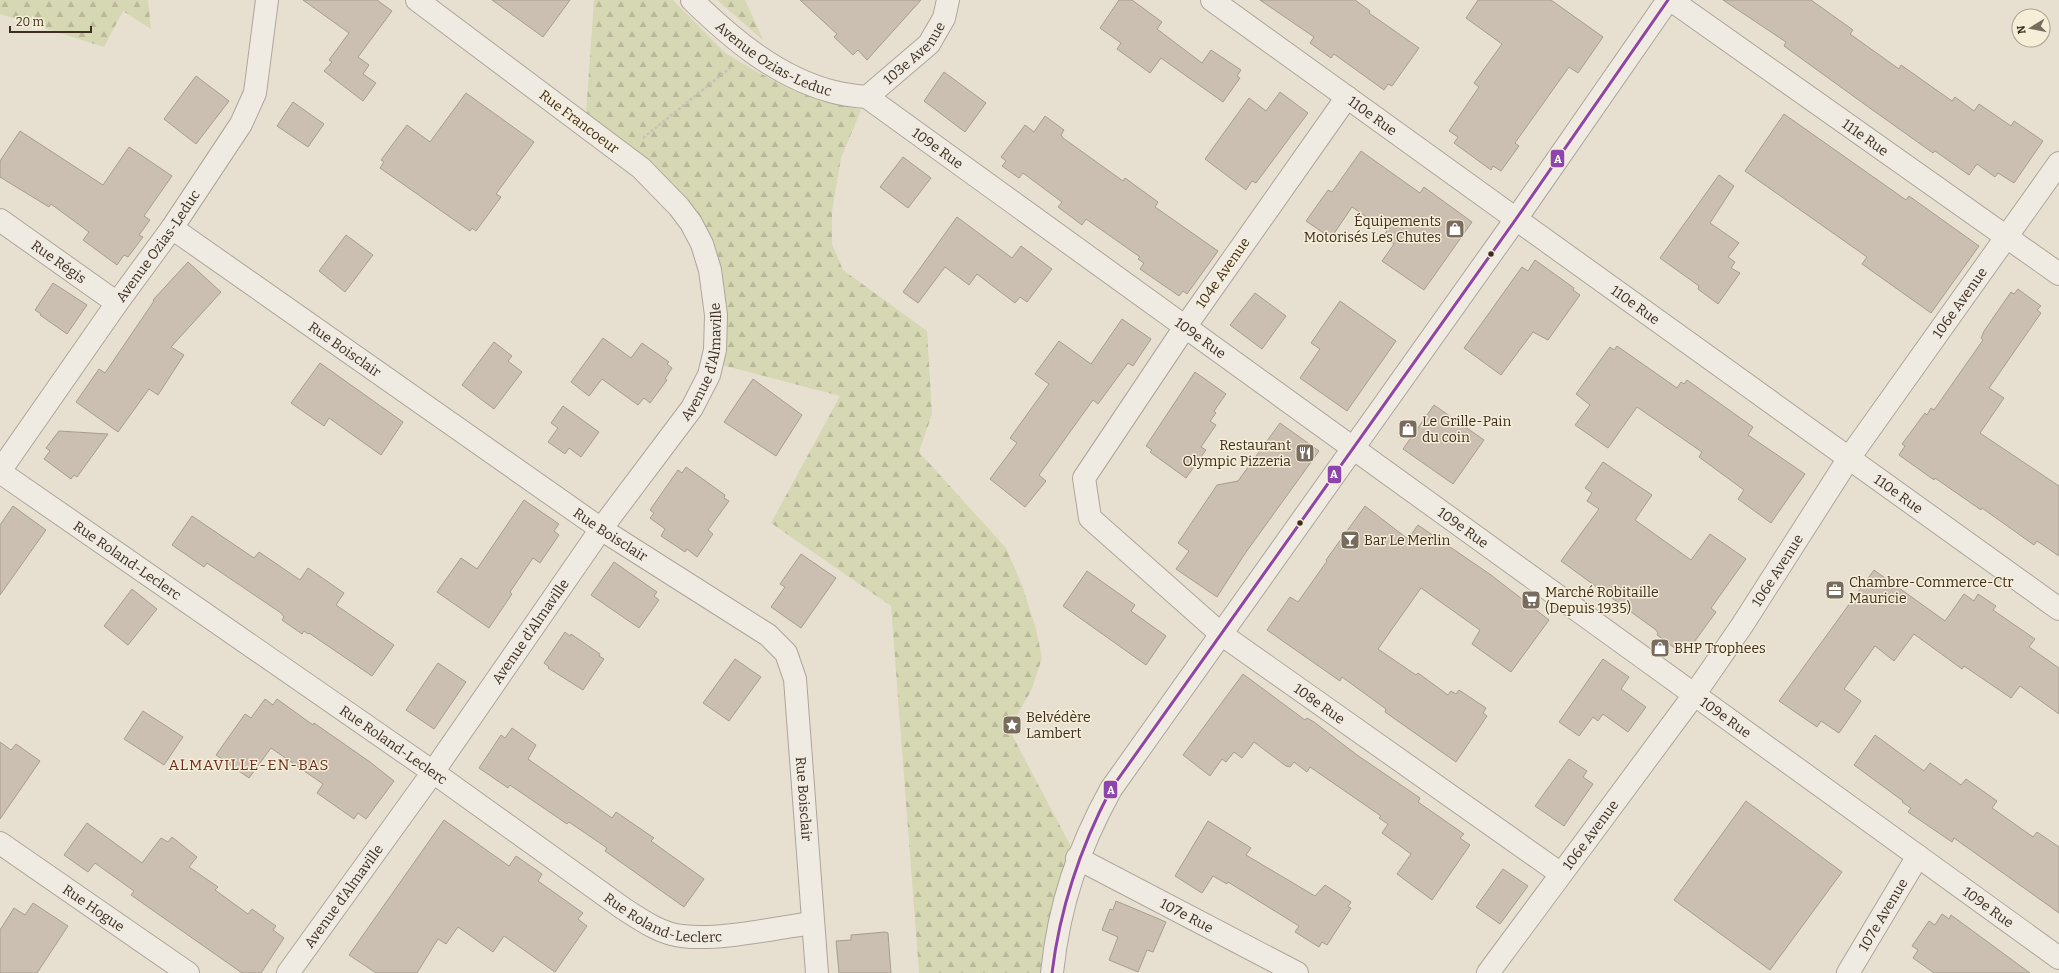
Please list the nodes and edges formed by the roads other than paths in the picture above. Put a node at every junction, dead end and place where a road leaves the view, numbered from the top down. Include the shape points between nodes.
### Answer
1 (267, 0) edge
2 (417, 0) edge
3 (692, 0) edge
4 (948, 0) edge
5 (1212, 0) edge
6 (1670, 0) edge
7 (1347, 96) junction
8 (867, 98) junction
9 (2059, 162) edge
10 (1516, 219) junction
11 (0, 220) edge
12 (172, 228) junction
13 (2006, 237) junction
14 (710, 270) joint
15 (2059, 274) edge
16 (117, 303) junction
17 (1185, 327) junction
18 (1353, 448) junction
19 (1849, 458) junction
20 (0, 471) edge
21 (1090, 518) joint
22 (601, 529) junction
23 (2059, 609) edge
24 (1221, 634) junction
25 (1694, 695) junction
26 (433, 772) junction
27 (0, 843) edge
28 (1918, 856) junction
29 (1077, 858) junction
30 (1561, 874) junction
31 (813, 923) junction
32 (2059, 958) edge
33 (188, 973) edge
34 (288, 973) edge
35 (817, 973) edge
36 (1052, 973) edge
37 (1298, 973) edge
38 (1488, 973) edge
39 (1848, 973) edge

1 - 12 street, Avenue Ozias-Leduc via 255,93 241,124
2 - 14 street, Rue Francoeur via 641,168 665,191 691,224 702,244
3 - 8 street, Avenue Ozias-Leduc via 750,51 800,79 833,92
4 - 8 street, 103e Avenue via 944,18 929,44
5 - 7 street, 110e Rue
6 - 10 street
6 - 13 street, 111e Rue
7 - 10 street, 110e Rue
7 - 17 street, 104e Avenue
8 - 17 street, 109e Rue
9 - 13 street, 106e Avenue
10 - 18 street
10 - 19 street, 110e Rue
11 - 16 street, Rue Régis
12 - 16 street, Avenue Ozias-Leduc
12 - 22 street, Rue Boisclair
13 - 15 street, 111e Rue
13 - 19 street, 106e Avenue
14 - 22 street, Avenue d'Almaville via 716,315 715,350 709,375 692,408
16 - 20 street, Avenue Ozias-Leduc
17 - 18 street, 109e Rue
17 - 21 street, 104e Avenue via 1084,478
18 - 24 street
18 - 25 street, 109e Rue
19 - 23 street, 110e Rue
19 - 25 street, 106e Avenue
20 - 26 street, Rue Roland-Leclerc
21 - 24 street, 108e Rue
22 - 26 street, Avenue d'Almaville
22 - 31 street, Rue Boisclair via 768,636 786,653 795,679
24 - 29 street via 1111,789
24 - 30 street, 108e Rue
25 - 28 street, 109e Rue
25 - 30 street, 106e Avenue
26 - 31 street, Rue Roland-Leclerc via 651,926 681,936 709,937
26 - 34 street, Avenue d'Almaville
27 - 33 street, Rue Hogue
28 - 32 street, 109e Rue
28 - 39 street, 107e Avenue
29 - 36 street via 1057,929
29 - 37 street, 107e Rue
30 - 38 street, 106e Avenue
31 - 35 street, Rue Boisclair

